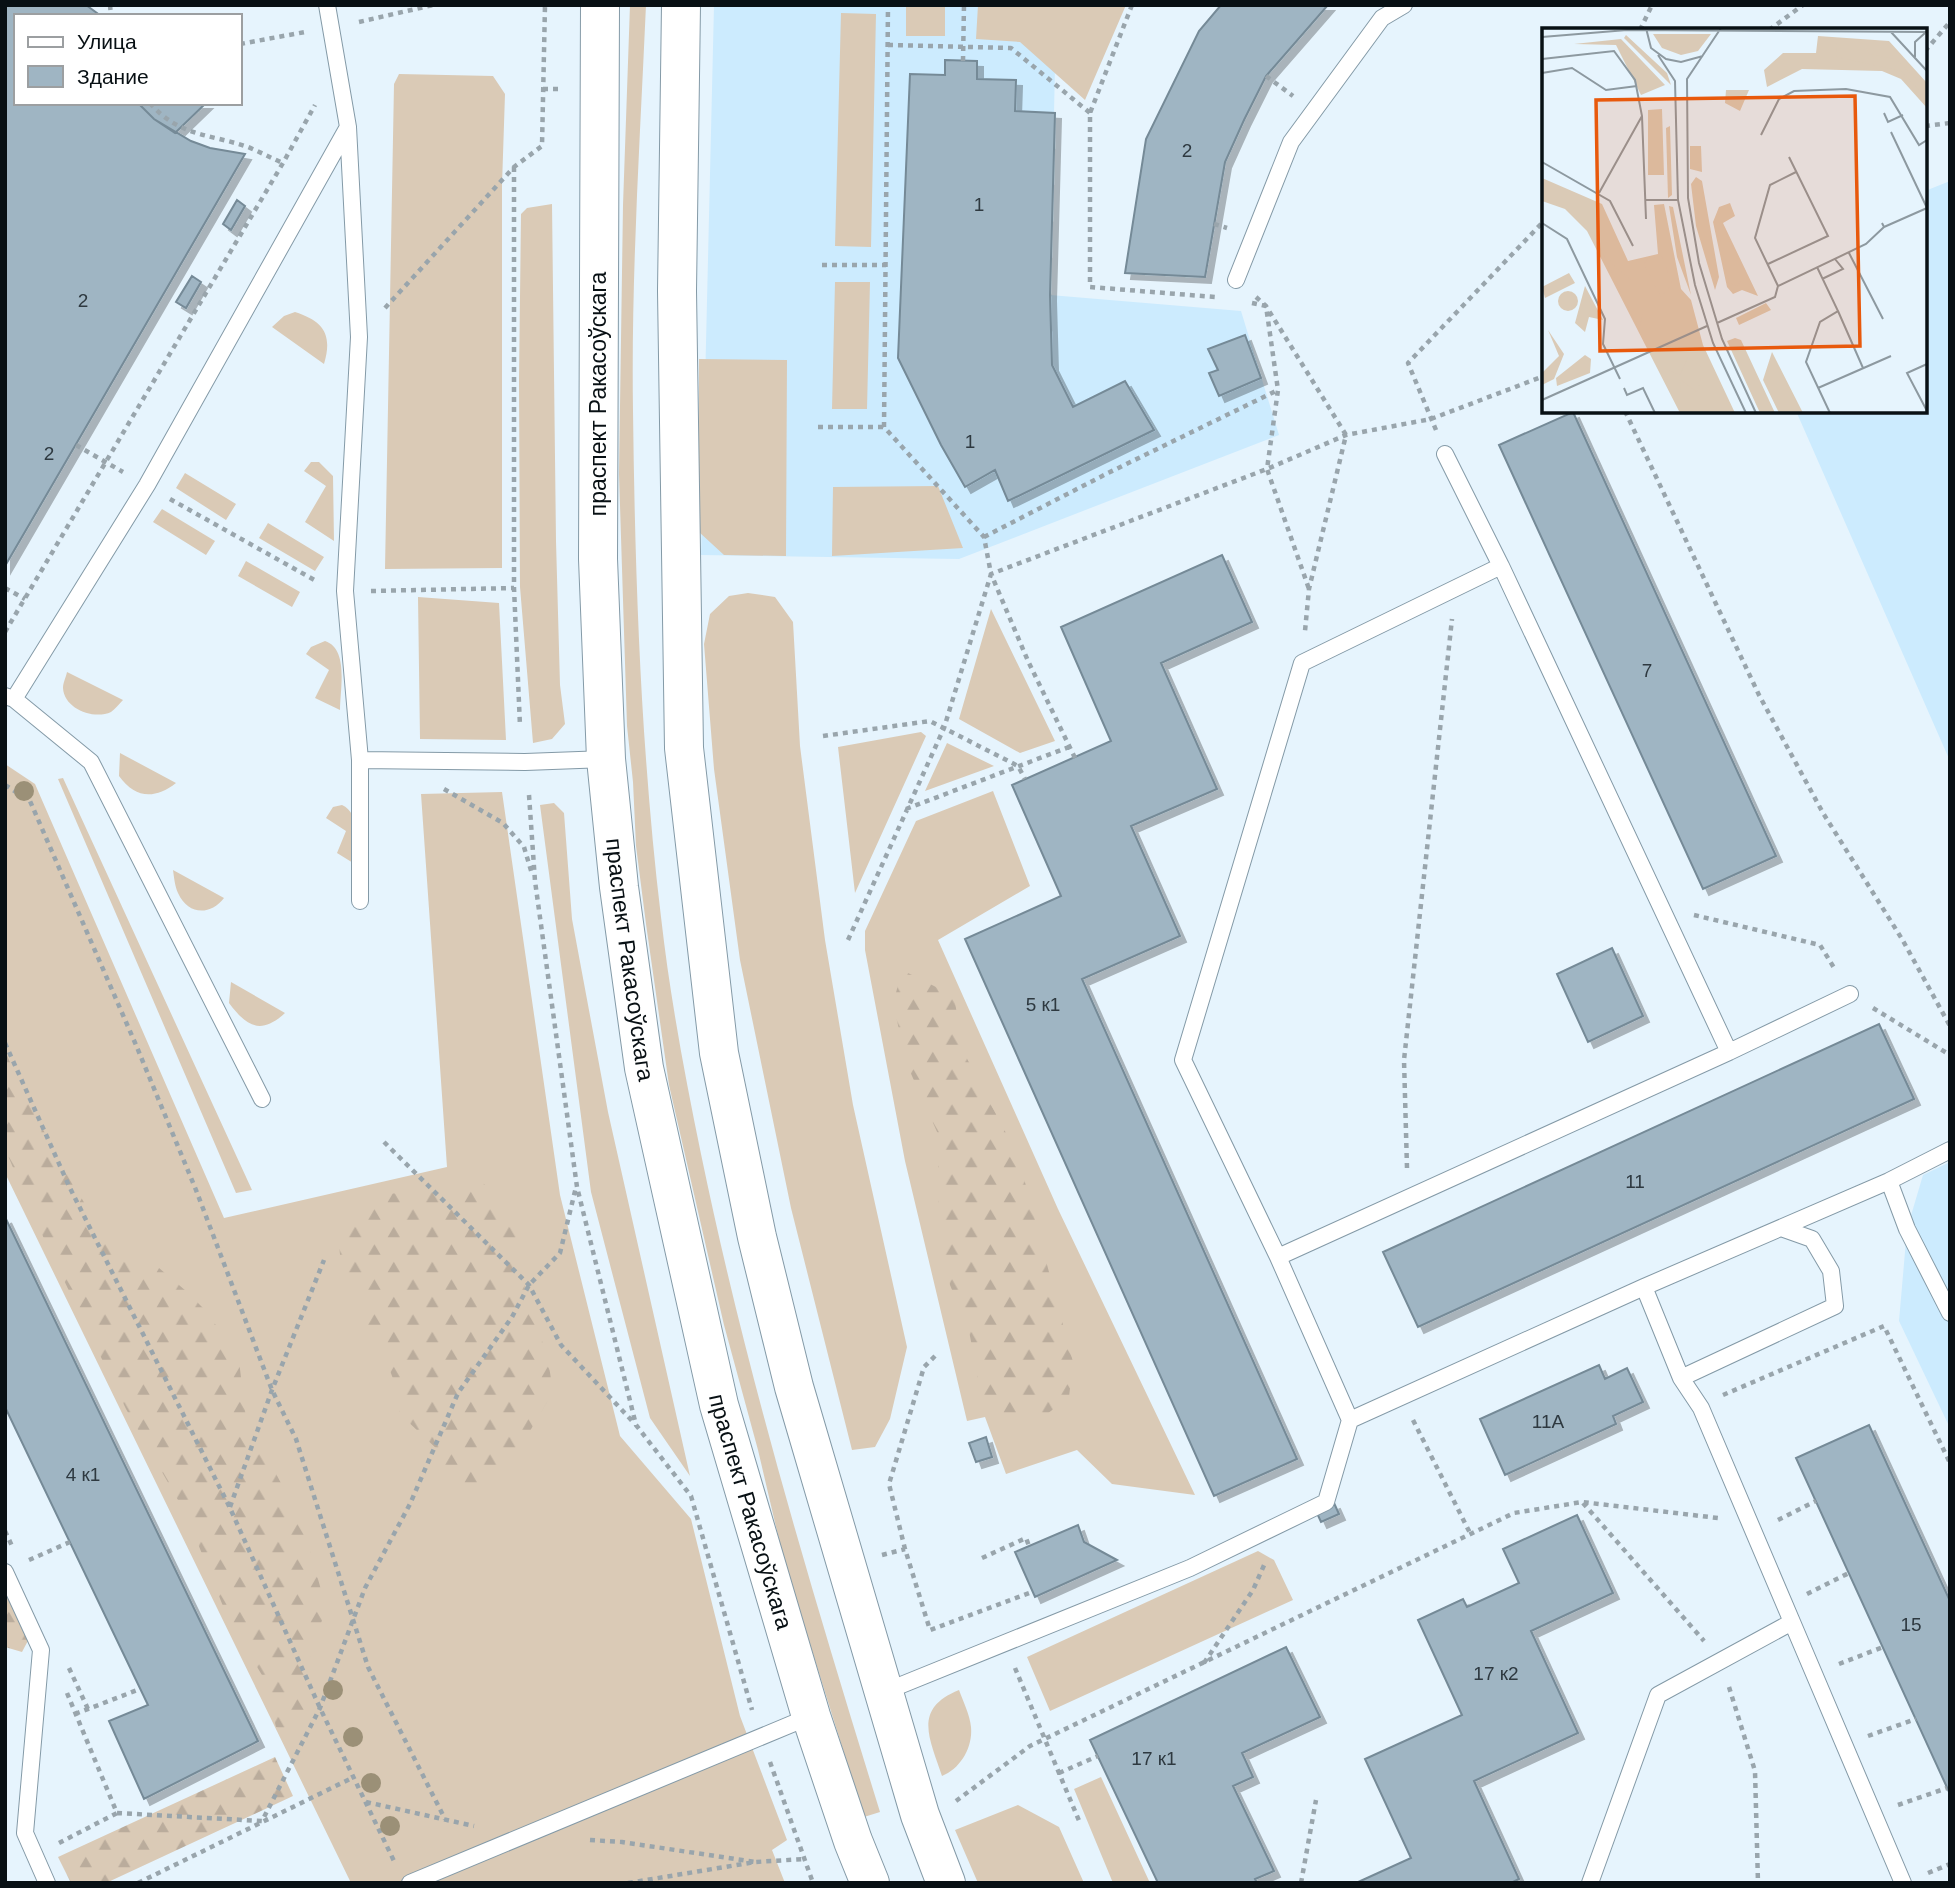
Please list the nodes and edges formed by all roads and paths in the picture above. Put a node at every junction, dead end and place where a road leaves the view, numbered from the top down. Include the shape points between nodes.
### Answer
1 (327, 5) edge
2 (432, 5) edge
3 (545, 5) edge
4 (600, 5) edge
5 (681, 5) edge
6 (888, 5) edge
7 (964, 5) edge
8 (1132, 5) edge
9 (1404, 5) edge
10 (1652, 5) edge
11 (1803, 5) edge
12 (304, 18) dead end
13 (1950, 22) edge
14 (348, 24) dead end
15 (1641, 28) edge
16 (1772, 28) edge
17 (306, 32) junction
18 (308, 43) dead end
19 (242, 44) edge
20 (888, 45) junction
21 (964, 46) junction
22 (1927, 49) edge
23 (963, 61) dead end
24 (317, 101) dead end
25 (153, 105) edge
26 (1090, 113) junction
27 (1950, 124) edge
28 (1927, 126) edge
29 (348, 127) junction
30 (283, 163) junction
31 (514, 167) junction
32 (1542, 223) edge
33 (822, 265) dead end
34 (886, 265) junction
35 (1236, 280) joint
36 (1227, 298) dead end
37 (1240, 300) dead end
38 (1266, 306) junction
39 (359, 337) junction
40 (1542, 377) edge
41 (1278, 390) junction
42 (1626, 413) edge
43 (1431, 419) junction
44 (818, 427) dead end
45 (884, 427) junction
46 (1346, 435) junction
47 (76, 445) dead end
48 (1446, 454) joint
49 (106, 463) junction
50 (1267, 469) junction
51 (147, 485) junction
52 (984, 537) junction
53 (1501, 566) junction
54 (991, 573) junction
55 (1455, 587) junction
56 (5, 588) edge
57 (513, 589) junction
58 (1309, 589) junction
59 (345, 591) junction
60 (25, 599) junction
61 (5, 632) edge
62 (1302, 663) junction
63 (10, 698) edge
64 (520, 726) dead end
65 (944, 728) junction
66 (823, 736) dead end
67 (1069, 747) junction
68 (606, 758) junction
69 (1075, 758) dead end
70 (393, 759) junction
71 (360, 760) junction
72 (1018, 766) junction
73 (1025, 779) dead end
74 (5, 785) edge
75 (529, 795) dead end
76 (906, 809) junction
77 (535, 881) junction
78 (360, 901) dead end
79 (1661, 907) junction
80 (848, 940) dead end
81 (1850, 994) junction
82 (1876, 1010) junction
83 (1863, 1015) dead end
84 (1950, 1026) edge
85 (5, 1043) edge
86 (1730, 1052) junction
87 (1950, 1055) edge
88 (262, 1099) dead end
89 (384, 1142) dead end
90 (1950, 1150) edge
91 (1889, 1181) junction
92 (577, 1187) junction
93 (1407, 1197) junction
94 (1781, 1228) junction
95 (1278, 1257) junction
96 (324, 1260) dead end
97 (529, 1284) junction
98 (1644, 1287) junction
99 (1950, 1313) edge
100 (935, 1356) dead end
101 (1681, 1378) junction
102 (272, 1390) junction
103 (1715, 1399) dead end
104 (1412, 1418) dead end
105 (1350, 1420) junction
106 (636, 1424) junction
107 (1950, 1464) edge
108 (1816, 1501) dead end
109 (1582, 1502) junction
110 (230, 1508) junction
111 (1748, 1521) junction
112 (1284, 1522) junction
113 (1771, 1523) dead end
114 (1471, 1535) junction
115 (70, 1542) dead end
116 (1029, 1546) dead end
117 (982, 1558) dead end
118 (20, 1563) dead end
119 (5, 1572) edge
120 (1849, 1573) dead end
121 (1032, 1592) dead end
122 (1804, 1596) dead end
123 (352, 1618) junction
124 (1792, 1622) junction
125 (1883, 1647) dead end
126 (41, 1650) junction
127 (1012, 1661) dead end
128 (1721, 1661) junction
129 (1203, 1664) junction
130 (1835, 1665) dead end
131 (140, 1689) dead end
132 (884, 1692) junction
133 (320, 1707) junction
134 (75, 1714) junction
135 (811, 1716) junction
136 (1916, 1719) dead end
137 (761, 1735) junction
138 (1044, 1741) junction
139 (1872, 1747) dead end
140 (1098, 1756) dead end
141 (1059, 1773) junction
142 (354, 1777) junction
143 (1947, 1788) dead end
144 (1892, 1794) dead end
145 (1316, 1800) dead end
146 (956, 1801) dead end
147 (1898, 1805) junction
148 (117, 1813) junction
149 (1902, 1817) dead end
150 (445, 1819) dead end
151 (262, 1821) junction
152 (1080, 1823) dead end
153 (35, 1856) junction
154 (804, 1859) junction
155 (1922, 1862) dead end
156 (1950, 1864) edge
157 (1927, 1874) junction
158 (405, 1877) edge
159 (47, 1883) edge
160 (138, 1883) edge
161 (628, 1883) edge
162 (813, 1883) edge
163 (870, 1883) edge
164 (946, 1883) edge
165 (1301, 1883) edge
166 (1590, 1883) edge
167 (1758, 1883) edge
168 (1903, 1883) edge
169 (1931, 1883) edge

1 - 29 lane
2 - 14 path
3 - 31 path via 542,146
4 - 68 main road, праспект Ракасоўскага via 598,559
5 - 132 main road via 677,314 684,748 719,1053 794,1387
6 - 20 path
7 - 21 path
8 - 26 path
9 - 35 lane via 1382,18 1291,142
10 - 15 path
11 - 16 path
12 - 17 path
13 - 22 path
17 - 18 path
17 - 19 path
20 - 21 path
20 - 34 path
21 - 23 path
21 - 26 path via 1011,48
24 - 30 path
25 - 30 path via 195,134 247,147
26 - 36 path via 1090,287
27 - 28 path
29 - 39 lane
29 - 51 lane
30 - 49 path
31 - 39 path
31 - 57 path
32 - 43 path via 1409,363
33 - 34 path
34 - 45 path
35 - 38 path
37 - 38 path
38 - 41 path
38 - 46 path
39 - 59 lane
40 - 43 path
41 - 50 path
41 - 52 path
42 - 84 path via 1759,695 1822,813 1902,939
43 - 46 path
43 - 48 path
44 - 45 path
45 - 52 path
46 - 50 path
46 - 58 path
47 - 49 path
48 - 53 lane
49 - 51 path
49 - 60 path
50 - 54 path
50 - 58 path
51 - 59 path via 324,585
51 - 63 lane
52 - 54 path
53 - 55 lane
53 - 79 lane
54 - 65 path
54 - 67 path
55 - 62 lane
55 - 93 path via 1404,1060
56 - 60 path
57 - 59 path
57 - 64 path
58 - 62 path
59 - 71 lane
60 - 61 path
62 - 95 lane via 1183,1060
63 - 88 lane via 91,762
65 - 66 path via 930,721
65 - 72 path
65 - 76 path
67 - 69 path
67 - 72 path
68 - 70 lane via 525,762
68 - 135 main road, праспект Ракасоўскага via 644,1068 719,1405
70 - 71 lane
70 - 77 path via 503,823 524,848
71 - 78 lane
72 - 73 path
72 - 76 path
74 - 102 path via 30,801 171,1130
75 - 77 path
76 - 80 path
77 - 92 path
79 - 81 path via 1820,945
79 - 86 lane
81 - 82 path
81 - 86 lane
82 - 83 path
82 - 87 path
85 - 110 path via 69,1186
86 - 93 lane
89 - 97 path
90 - 91 lane
91 - 94 lane
91 - 99 lane
92 - 97 path via 560,1254
92 - 106 path
93 - 95 lane
94 - 98 lane
94 - 101 lane via 1812,1239 1831,1271 1835,1306
95 - 105 lane
96 - 102 path
97 - 106 path via 561,1345
97 - 123 path via 512,1317 458,1393 410,1504
98 - 101 lane
98 - 105 lane
100 - 121 path via 924,1367 889,1485 930,1630
101 - 111 lane via 1701,1408
102 - 110 path
102 - 123 path via 296,1439
103 - 107 path via 1884,1326
104 - 114 path
105 - 112 lane via 1326,1502
106 - 137 path via 691,1496
108 - 113 path
109 - 111 path
109 - 114 path via 1514,1513
109 - 128 path
110 - 133 path
111 - 124 lane
112 - 129 path via 1253,1590
112 - 132 lane via 1189,1568
114 - 129 path
115 - 118 path
116 - 117 path via 1026,1538
119 - 126 lane
120 - 122 path
123 - 133 path
123 - 150 path via 368,1667
124 - 128 lane
124 - 168 lane
125 - 130 path
126 - 134 path via 55,1665
126 - 153 lane via 25,1833
127 - 138 path
128 - 166 lane via 1658,1695
128 - 167 path via 1755,1771
129 - 138 path
131 - 134 path
132 - 164 main road via 920,1815
133 - 142 path
133 - 151 path
134 - 148 path
135 - 137 lane
135 - 163 main road, праспект Ракасоўскага
136 - 139 path via 1867,1736
137 - 154 path
137 - 158 lane
138 - 141 path
138 - 146 path via 1030,1746
140 - 141 path
141 - 152 path
142 - 151 path
142 - 158 path
143 - 147 path
144 - 147 path
145 - 165 path
147 - 149 path
148 - 151 path
148 - 153 path
151 - 160 path
153 - 159 lane
154 - 161 path via 755,1862
154 - 162 path
155 - 157 path
156 - 157 path
157 - 169 path

